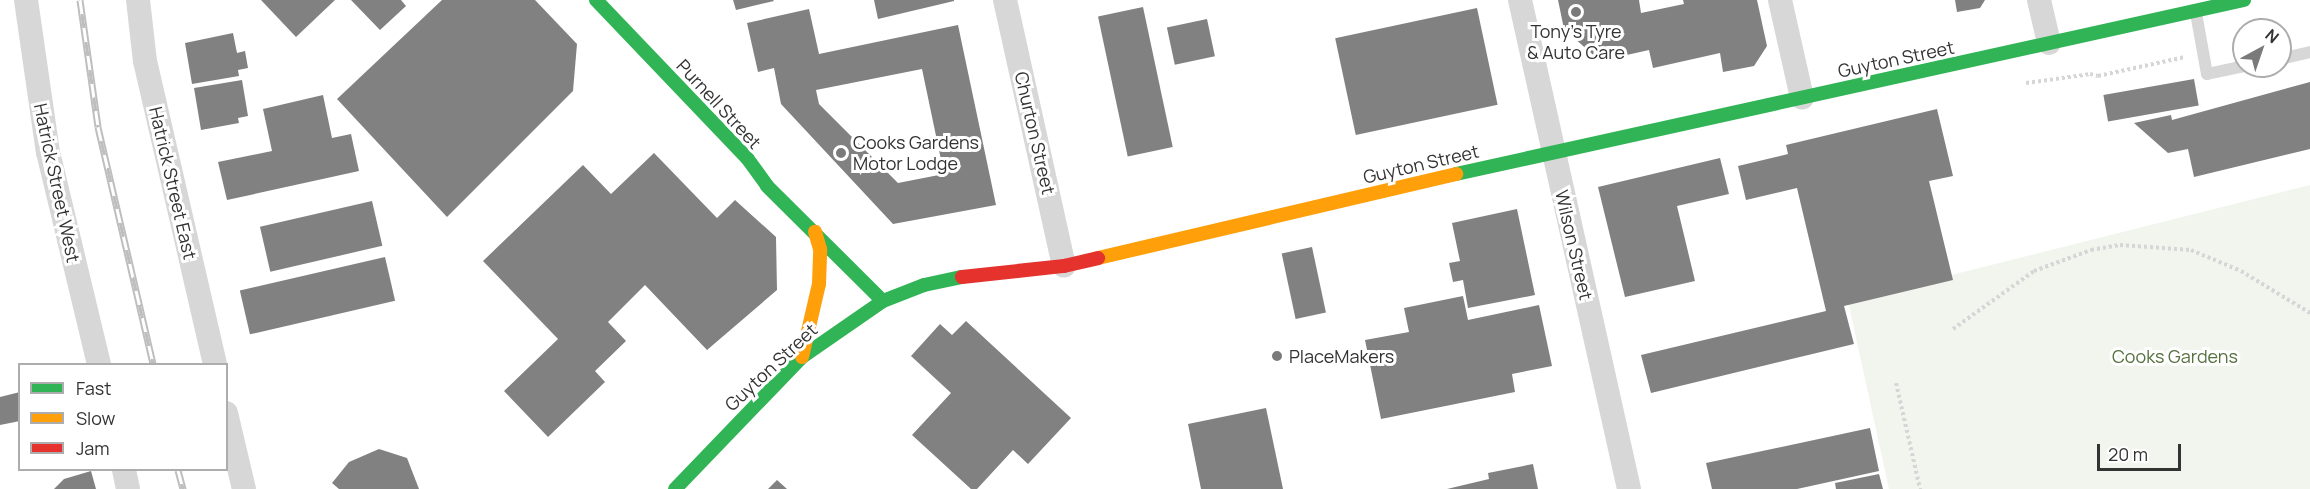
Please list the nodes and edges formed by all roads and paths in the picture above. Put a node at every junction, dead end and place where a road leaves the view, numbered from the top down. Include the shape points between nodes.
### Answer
1 (26, 0) edge
2 (138, 0) edge
3 (596, 0) edge
4 (1005, 0) edge
5 (1520, 0) edge
6 (1780, 0) edge
7 (2039, 0) edge
8 (2244, 0) edge
9 (2196, 11) junction
10 (2049, 43) junction
11 (2310, 52) edge
12 (2204, 53) junction
13 (2292, 56) edge
14 (2232, 69) edge
15 (2026, 84) dead end
16 (1802, 98) junction
17 (1554, 152) junction
18 (815, 232) junction
19 (1064, 266) junction
20 (883, 301) junction
21 (2310, 313) edge
22 (1953, 329) dead end
23 (802, 357) junction
24 (99, 363) edge
25 (215, 363) edge
26 (1896, 383) dead end
27 (228, 421) edge
28 (124, 471) edge
29 (128, 489) edge
30 (244, 489) edge
31 (675, 489) edge
32 (1629, 489) edge
33 (1920, 489) edge

1 - 24 street, Hatrick Street West via 48,152
2 - 25 street, Hatrick Street East via 145,61
3 - 18 main road, Purnell Street via 747,158 767,186
4 - 19 street, Churton Street
5 - 17 street, Wilson Street
6 - 16 street
7 - 10 street
8 - 9 main road, Guyton Street
9 - 10 main road, Guyton Street
9 - 12 lane
10 - 16 main road, Guyton Street
11 - 13 lane
12 - 14 lane via 2207,74
12 - 15 path via 2098,76
16 - 17 main road, Guyton Street
17 - 19 main road, Guyton Street
17 - 32 street, Wilson Street
18 - 20 main road, Purnell Street
18 - 23 main road via 820,249 819,284
19 - 20 main road, Guyton Street via 969,275
20 - 23 main road, Guyton Street
21 - 22 path via 2241,271 2191,250 2120,245 2091,250 2034,271
23 - 31 main road, Guyton Street
26 - 33 path
27 - 30 street
28 - 29 street

